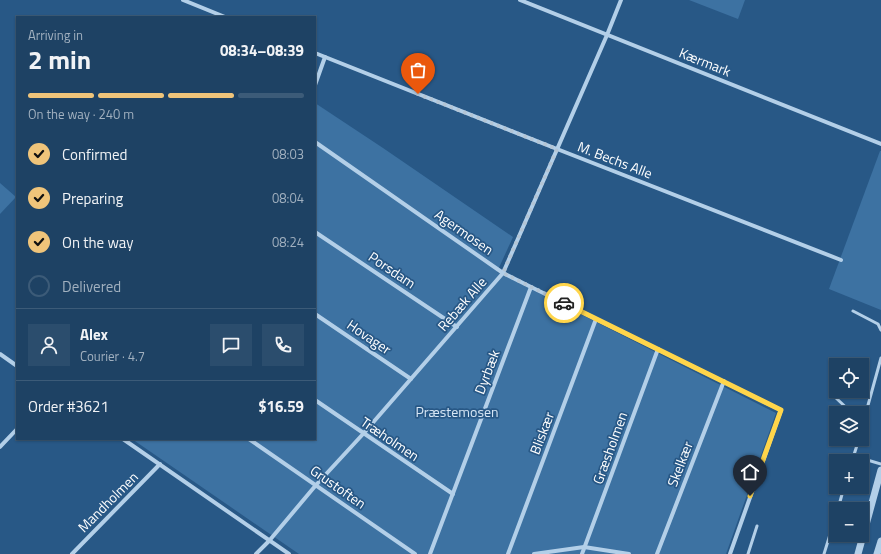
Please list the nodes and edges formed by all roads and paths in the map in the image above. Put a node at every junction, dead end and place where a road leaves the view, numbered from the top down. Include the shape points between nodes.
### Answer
1 (183, 0) edge
2 (520, 0) edge
3 (621, 0) edge
4 (212, 12) junction
5 (210, 16) edge
6 (222, 16) edge
7 (607, 35) junction
8 (316, 53) edge
9 (326, 57) junction
10 (316, 82) edge
11 (316, 143) edge
12 (881, 144) edge
13 (557, 149) junction
14 (316, 233) edge
15 (841, 260) dead end
16 (503, 273) junction
17 (531, 287) junction
18 (853, 312) dead end
19 (316, 315) edge
20 (596, 319) junction
21 (457, 327) junction
22 (881, 330) edge
23 (658, 349) junction
24 (0, 354) edge
25 (881, 358) edge
26 (16, 365) edge
27 (411, 379) junction
28 (724, 381) junction
29 (836, 398) edge
30 (316, 401) edge
31 (845, 406) edge
32 (868, 406) edge
33 (16, 430) edge
34 (363, 434) junction
35 (124, 440) edge
36 (250, 440) edge
37 (0, 447) edge
38 (869, 460) edge
39 (160, 464) junction
40 (881, 464) edge
41 (881, 470) edge
42 (316, 485) junction
43 (453, 494) junction
44 (757, 526) dead end
45 (829, 538) edge
46 (269, 541) junction
47 (881, 541) edge
48 (584, 547) junction
49 (72, 554) edge
50 (256, 554) edge
51 (289, 554) edge
52 (415, 554) edge
53 (430, 554) edge
54 (508, 554) edge
55 (534, 554) edge
56 (582, 554) edge
57 (629, 554) edge
58 (657, 554) edge
59 (730, 554) edge
60 (748, 554) edge
61 (824, 554) edge
62 (858, 554) edge
63 (877, 554) edge

1 - 4 street
2 - 7 street, Kærmark
3 - 7 street, Rebæk Alle
4 - 5 lane
4 - 6 street
7 - 12 street, Kærmark
7 - 13 street, Rebæk Alle
8 - 9 street, M. Bechs Alle
9 - 10 street
9 - 13 street, M. Bechs Alle
11 - 16 street, Agermosen
13 - 15 street, M. Bechs Alle
13 - 16 street, Rebæk Alle
14 - 21 street, Porsdam
16 - 17 street, Agermosen
16 - 21 street, Rebæk Alle
17 - 20 street, Agermosen
17 - 43 street, Dyrbæk
18 - 22 lane via 878,324
19 - 27 street, Hovager
20 - 23 street, Agermosen
20 - 54 street, Bliskær
21 - 27 street, Rebæk Alle
23 - 28 street, Agermosen
23 - 48 street, Græsholmen
24 - 26 street
25 - 32 lane
27 - 34 street, Rebæk Alle
28 - 58 street, Skelkær
28 - 59 street, Agermosen via 781,410
29 - 31 lane
30 - 34 street, Træholmen
33 - 37 street
34 - 42 street, Rebæk Alle
34 - 43 street, Træholmen
35 - 39 street
36 - 42 street, Grustoften
38 - 40 lane
39 - 46 street
39 - 49 street, Mandholmen
41 - 62 street
42 - 46 street, Rebæk Alle
42 - 52 street, Grustoften
43 - 53 street, Dyrbæk
44 - 60 lane
45 - 61 lane
46 - 50 street, Rebæk Alle
46 - 51 street
47 - 63 street
48 - 55 street
48 - 56 street, Græsholmen
48 - 57 street

